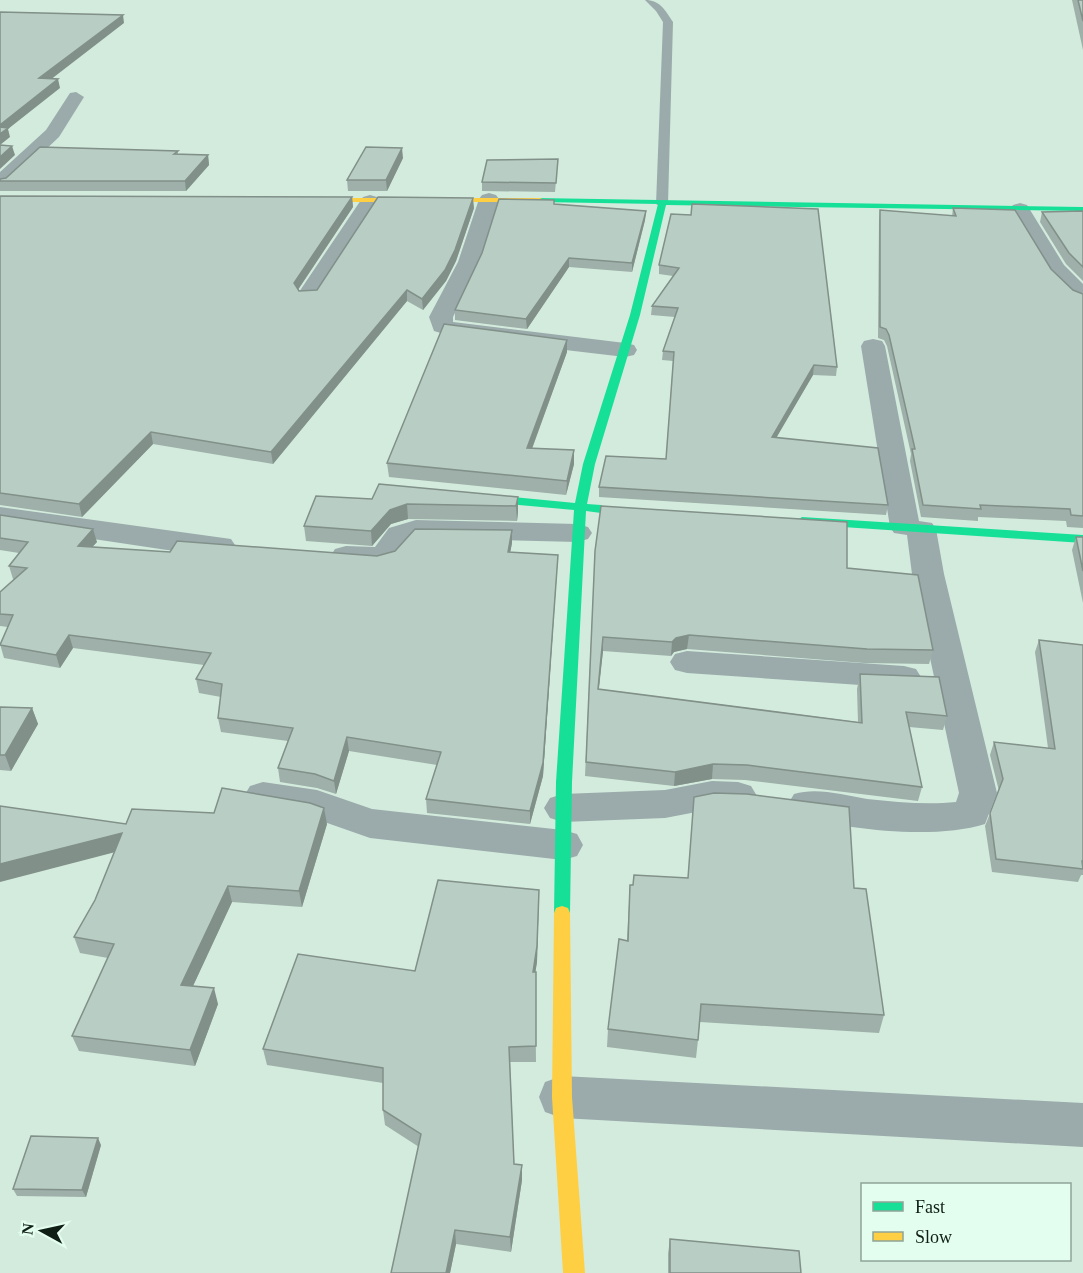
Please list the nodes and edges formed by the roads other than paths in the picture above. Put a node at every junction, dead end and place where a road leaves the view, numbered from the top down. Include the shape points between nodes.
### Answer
1 (649, 0) edge
2 (76, 97) dead end
3 (0, 182) edge
4 (489, 199) junction
5 (299, 200) edge
6 (370, 201) junction
7 (662, 204) junction
8 (1020, 209) junction
9 (1083, 209) edge
10 (308, 295) edge
11 (1083, 297) edge
12 (873, 346) dead end
13 (625, 350) junction
14 (455, 495) edge
15 (614, 509) edge
16 (0, 516) edge
17 (578, 520) junction
18 (789, 520) edge
19 (913, 528) junction
20 (1083, 539) edge
21 (245, 546) edge
22 (314, 552) edge
23 (687, 662) dead end
24 (954, 678) junction
25 (235, 791) edge
26 (563, 808) junction
27 (563, 845) junction
28 (562, 1097) junction
29 (1083, 1125) edge
30 (574, 1273) edge

1 - 7 lane via 668,22
2 - 3 street via 48,139
4 - 6 street
4 - 7 street
4 - 13 street via 469,262 441,317 442,326
5 - 6 street
6 - 10 street
7 - 8 street
7 - 13 street
8 - 9 street
8 - 11 street via 1055,269
12 - 19 street
13 - 17 street via 608,396
14 - 17 street
15 - 17 street
16 - 21 street via 166,541
17 - 22 street via 416,529 400,534 388,553 378,558
17 - 26 street
18 - 19 street
19 - 20 street
19 - 24 street
23 - 24 street via 864,676
24 - 26 street via 978,793 971,814 921,818 712,795 665,804
25 - 27 street via 317,804 370,823
26 - 27 street
27 - 28 street
28 - 29 street
28 - 30 street

